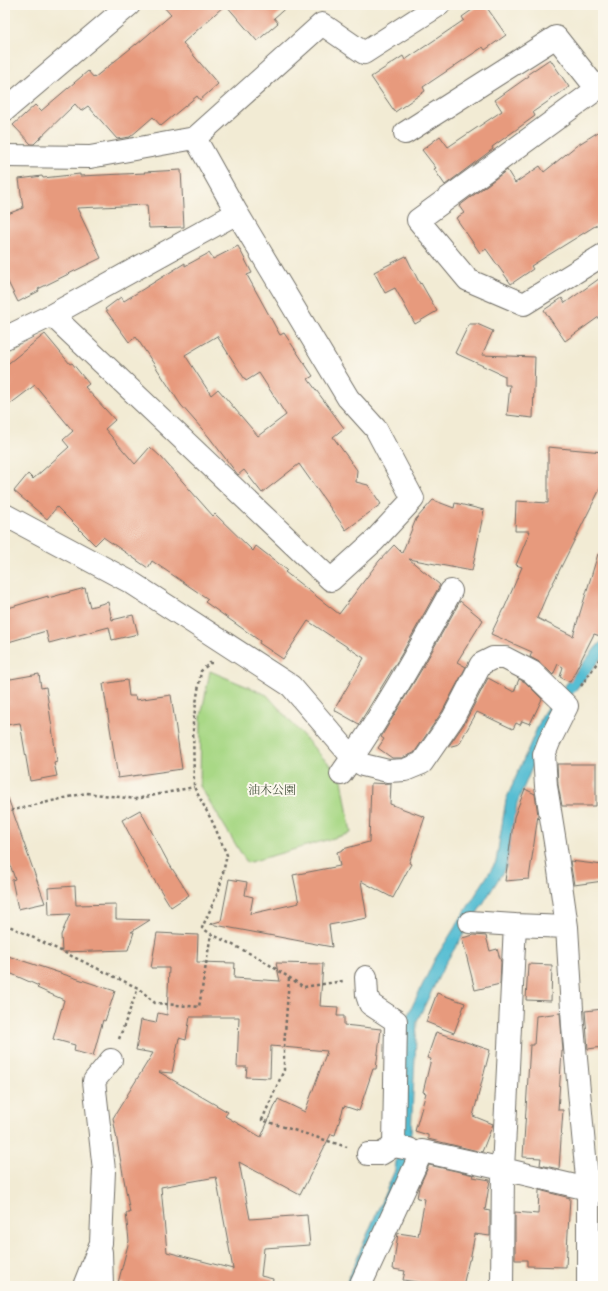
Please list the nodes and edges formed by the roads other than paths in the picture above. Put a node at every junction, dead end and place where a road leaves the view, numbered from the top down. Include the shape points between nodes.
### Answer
1 (129, 5) edge
2 (439, 5) edge
3 (322, 14) edge
4 (600, 86) edge
5 (5, 110) edge
6 (404, 133) dead end
7 (195, 138) junction
8 (5, 156) edge
9 (237, 213) junction
10 (603, 255) edge
11 (52, 315) junction
12 (5, 338) edge
13 (5, 515) edge
14 (451, 591) dead end
15 (347, 766) junction
16 (470, 922) dead end
17 (514, 926) junction
18 (566, 927) junction
19 (366, 978) road end
20 (111, 1060) road end
21 (394, 1146) junction
22 (422, 1151) junction
23 (368, 1154) road end
24 (504, 1169) junction
25 (588, 1189) junction
26 (101, 1243) junction
27 (84, 1286) edge
28 (102, 1286) edge
29 (360, 1286) edge
30 (502, 1286) edge
31 (588, 1286) edge

1 - 5 street
2 - 3 street via 364,53
3 - 7 street
4 - 6 street via 556,36
4 - 10 street via 418,220 468,280 524,304
7 - 8 street via 90,157
7 - 9 street
9 - 11 street
9 - 11 street via 348,398 376,429 413,499 374,541 332,580
11 - 12 street
13 - 15 street via 132,583 291,686
14 - 15 street via 405,674
15 - 18 street via 363,765 388,771 405,770 422,763 453,718 481,664 493,658 505,658 532,672 568,706 544,755
16 - 17 street
17 - 18 street
17 - 24 street
18 - 25 street
19 - 21 street via 370,1004 396,1021
20 - 26 street via 94,1081 104,1170
21 - 22 street
21 - 23 street via 381,1154
22 - 24 street
22 - 29 street
24 - 25 street
24 - 30 street
25 - 31 street
26 - 27 street
26 - 28 street

